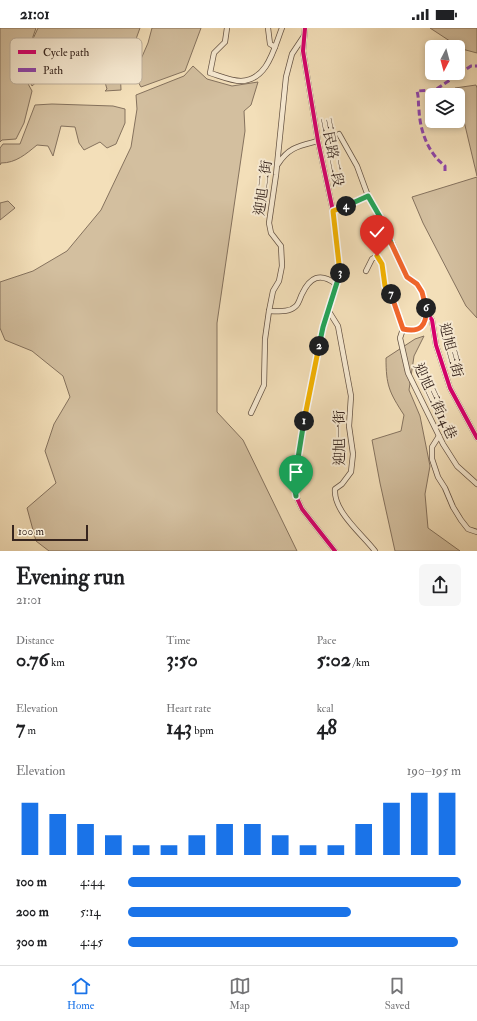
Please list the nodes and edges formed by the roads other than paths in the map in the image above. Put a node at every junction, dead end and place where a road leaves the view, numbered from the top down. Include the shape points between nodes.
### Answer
1 (227, 28) edge
2 (268, 28) edge
3 (282, 28) edge
4 (305, 28) edge
5 (305, 34) junction
6 (275, 46) junction
7 (339, 134) dead end
8 (318, 141) junction
9 (277, 165) junction
10 (368, 196) junction
11 (333, 211) junction
12 (366, 271) dead end
13 (336, 284) junction
14 (328, 310) junction
15 (269, 311) junction
16 (426, 311) junction
17 (403, 329) junction
18 (251, 412) dead end
19 (439, 436) junction
20 (477, 438) edge
21 (477, 484) edge
22 (477, 532) edge
23 (335, 551) edge
24 (375, 551) edge

1 - 6 street via 225,42 214,53 210,73 242,81 252,78 267,66
2 - 6 street via 270,44
3 - 6 street
4 - 5 street, 三民路二段
5 - 8 street, 三民路二段 via 303,51
5 - 9 street, 迎旭二街 via 292,54 286,77
7 - 10 street, 迎旭三街 via 357,166
8 - 9 street via 295,147 285,153
8 - 11 street, 三民路二段
9 - 15 street, 迎旭二街 via 269,223 271,233 281,246 282,266
10 - 11 street
10 - 16 street, 迎旭三街 via 383,222 407,277 417,284 422,292
11 - 13 street, 三民路二段 via 340,271
12 - 17 street via 372,259 377,256 382,264 385,286
13 - 14 street, 三民路二段
13 - 15 street via 327,277 312,280 306,286 297,306 287,311
14 - 23 street, 三民路二段 via 294,483 302,510
14 - 24 street, 迎旭一街 via 338,326 351,396 351,472 335,489 335,496 343,515
15 - 18 street, 迎旭二街 via 265,339 264,385
16 - 17 street via 425,322 421,328 412,331
16 - 20 street, 迎旭三街 via 432,320 436,345 450,388
17 - 19 street, 迎旭三街14巷 via 400,338 408,373
19 - 21 street, 迎旭三街14巷 via 456,466
19 - 22 street via 432,447 432,459 438,477 461,520 468,529

